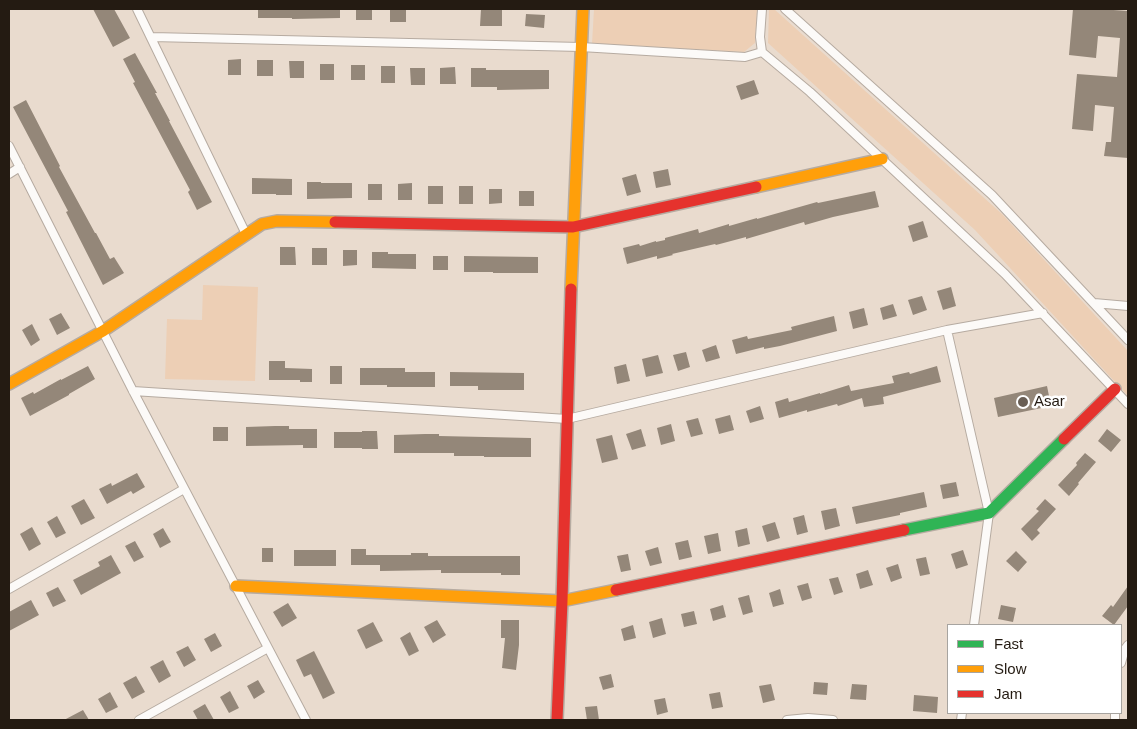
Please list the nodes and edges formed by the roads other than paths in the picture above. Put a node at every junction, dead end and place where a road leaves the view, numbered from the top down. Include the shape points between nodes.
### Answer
1 (137, 9) edge
2 (583, 9) edge
3 (762, 9) edge
4 (785, 9) edge
5 (152, 38) junction
6 (581, 47) junction
7 (762, 52) junction
8 (9, 146) edge
9 (882, 159) junction
10 (20, 167) junction
11 (9, 174) edge
12 (573, 227) junction
13 (246, 234) junction
14 (1094, 303) junction
15 (1128, 306) edge
16 (1043, 313) junction
17 (947, 330) junction
18 (103, 331) junction
19 (1128, 340) edge
20 (9, 384) edge
21 (1115, 389) junction
22 (133, 391) junction
23 (1128, 404) edge
24 (567, 419) junction
25 (184, 488) junction
26 (989, 513) junction
27 (236, 586) junction
28 (9, 590) edge
29 (562, 600) junction
30 (974, 624) edge
31 (1128, 645) edge
32 (268, 648) junction
33 (1122, 660) edge
34 (139, 720) edge
35 (306, 720) edge
36 (556, 720) edge
37 (787, 720) edge
38 (833, 720) edge

1 - 5 street
2 - 6 street
3 - 7 street
4 - 14 street via 992,195
5 - 6 street
5 - 13 street
6 - 7 street via 745,57
6 - 12 street
7 - 9 street
8 - 10 street
9 - 12 street
9 - 16 street
10 - 11 street
10 - 18 street
12 - 13 street via 277,222 262,224
12 - 24 street
13 - 18 street
14 - 15 street
14 - 19 street
16 - 17 street
16 - 21 street
17 - 24 street
17 - 26 street
18 - 20 street
18 - 22 street
21 - 23 street
21 - 26 street
22 - 24 street
22 - 25 street
24 - 29 street
25 - 27 street
25 - 28 street
26 - 29 street
26 - 30 street
27 - 29 street
27 - 32 street
29 - 36 street
31 - 33 street
32 - 34 street
32 - 35 street
37 - 38 street

